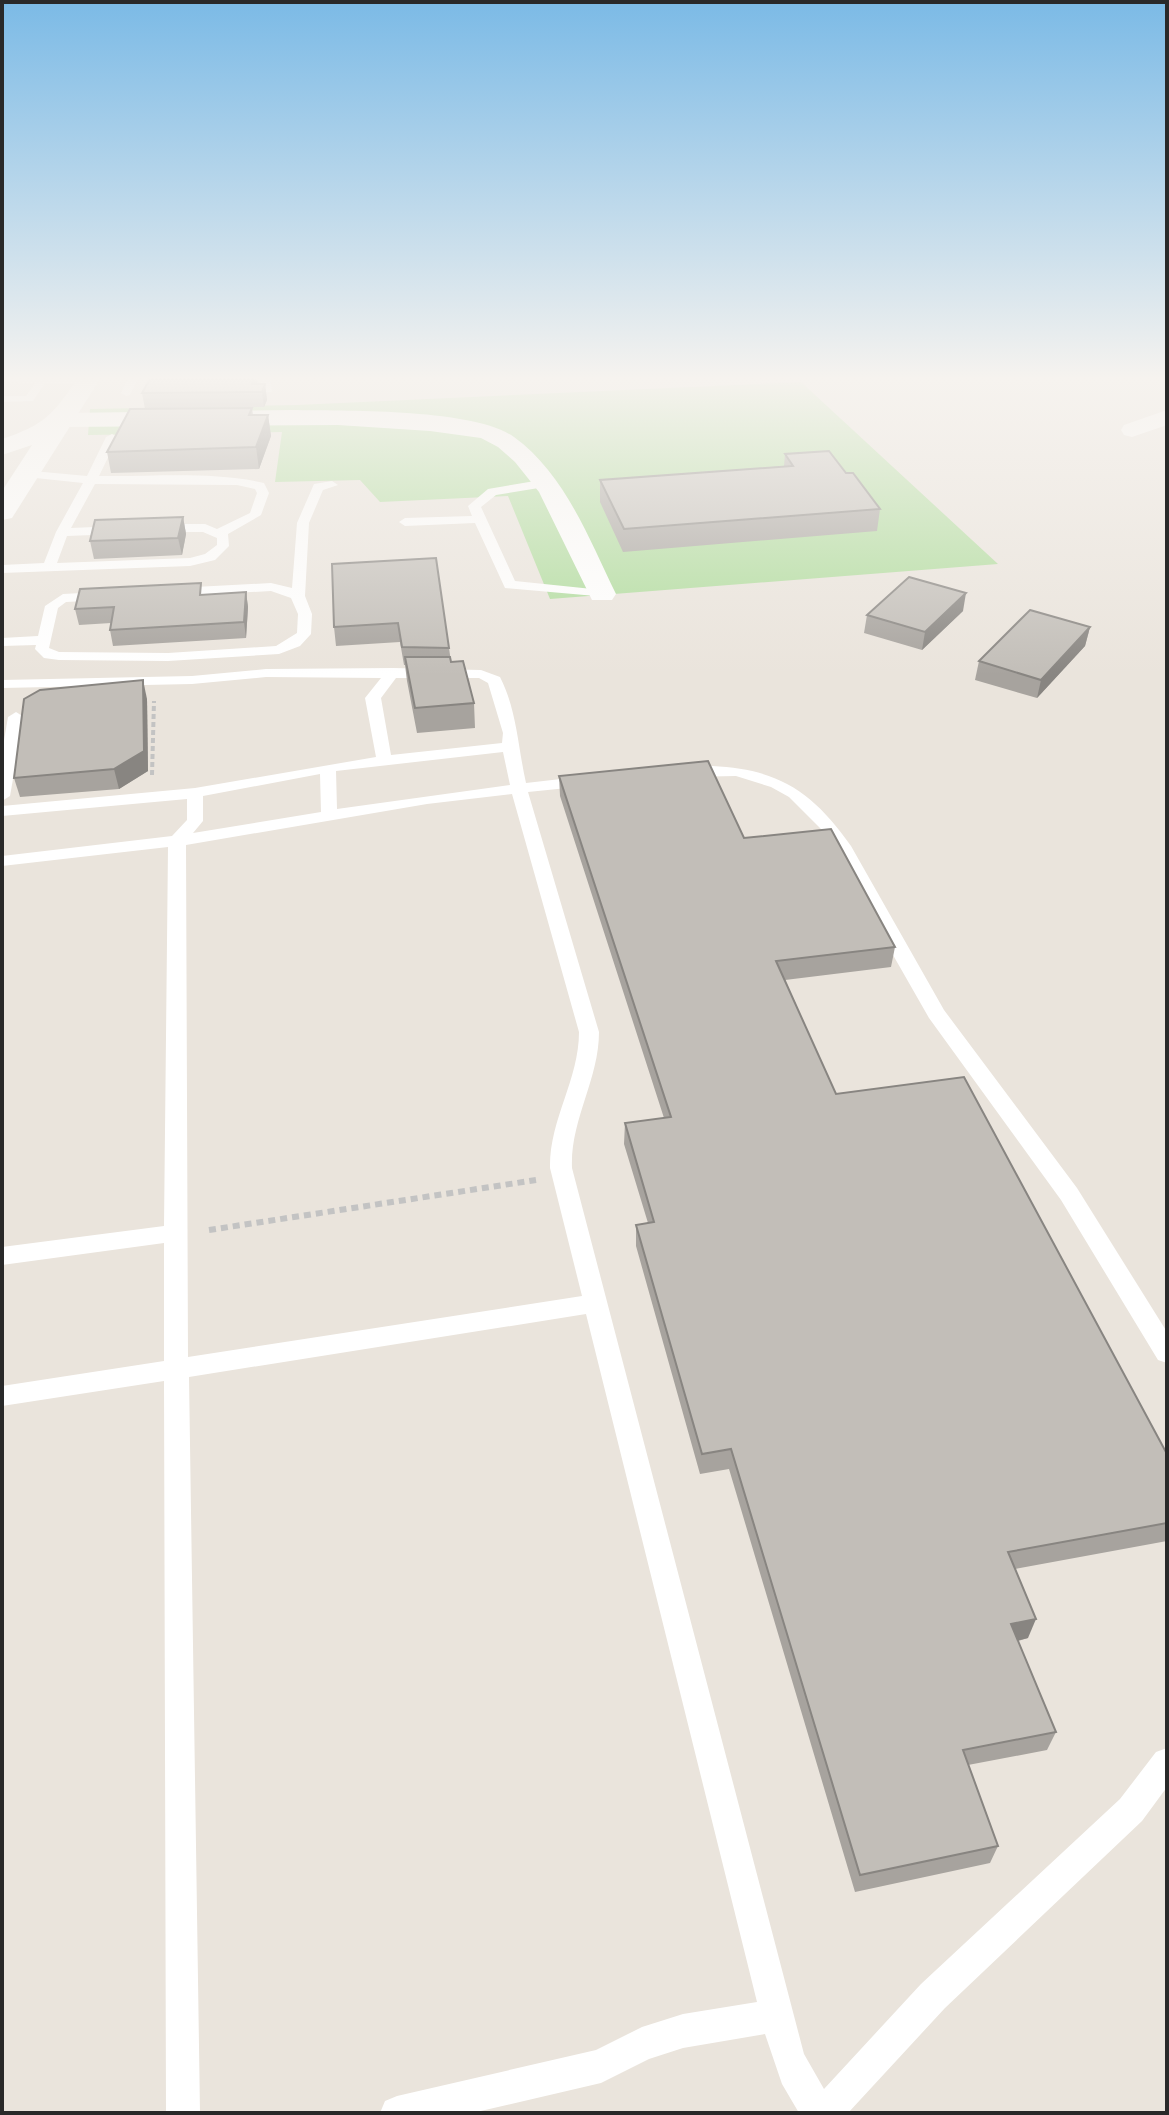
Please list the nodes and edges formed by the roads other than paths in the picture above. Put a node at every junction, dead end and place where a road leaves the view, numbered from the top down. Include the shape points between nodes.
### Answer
1 (8, 478) edge
2 (75, 478) edge
3 (541, 478) edge
4 (91, 480) junction
5 (547, 483) junction
6 (332, 485) dead end
7 (2, 512) edge
8 (480, 519) junction
9 (405, 522) dead end
10 (62, 532) junction
11 (219, 533) junction
12 (49, 568) junction
13 (2, 569) edge
14 (602, 594) joint
15 (298, 596) junction
16 (44, 640) junction
17 (2, 642) edge
18 (393, 672) junction
19 (2, 684) edge
20 (16, 717) dead end
21 (510, 747) junction
22 (384, 760) junction
23 (328, 768) junction
24 (669, 773) edge
25 (612, 779) edge
26 (519, 789) junction
27 (195, 793) junction
28 (2, 796) edge
29 (2, 811) edge
30 (329, 815) junction
31 (177, 841) junction
32 (2, 861) edge
33 (175, 1233) junction
34 (2, 1256) edge
35 (596, 1303) junction
36 (1167, 1353) edge
37 (176, 1368) junction
38 (2, 1396) edge
39 (1167, 1763) edge
40 (777, 2015) junction
41 (183, 2113) edge
42 (397, 2113) edge
43 (822, 2113) edge

1 - 7 main road
2 - 4 lane
3 - 5 street
4 - 10 lane
4 - 11 lane via 242,481 260,486 263,493 255,515
5 - 8 lane via 492,492 474,506
5 - 14 street
6 - 15 lane via 318,487 303,523
8 - 9 lane
8 - 14 lane via 510,585
10 - 11 lane via 198,527
10 - 12 lane
11 - 12 lane via 222,549 197,561
12 - 13 lane
15 - 16 lane via 262,587 68,597 53,604
15 - 16 lane via 304,634 288,647 269,652 59,656 43,651
16 - 17 lane
18 - 19 lane via 266,673 49,692
18 - 21 lane via 493,678 511,733
18 - 22 lane via 373,698
20 - 28 lane
21 - 22 lane
21 - 26 lane
22 - 23 lane
23 - 27 lane
23 - 30 lane
24 - 36 lane via 729,770 766,778 796,793 824,821 936,1013 1069,1194
25 - 26 lane
26 - 30 lane
26 - 35 lane via 589,1032 587,1073 560,1153
27 - 29 lane
27 - 31 lane via 195,821
30 - 31 lane
31 - 32 lane
31 - 33 lane
33 - 34 lane
33 - 37 lane
35 - 37 lane
35 - 40 lane
37 - 38 lane
37 - 41 lane
39 - 43 lane via 1131,1810 933,1996
40 - 42 lane via 683,2031 642,2044 601,2066
40 - 43 lane via 794,2072

